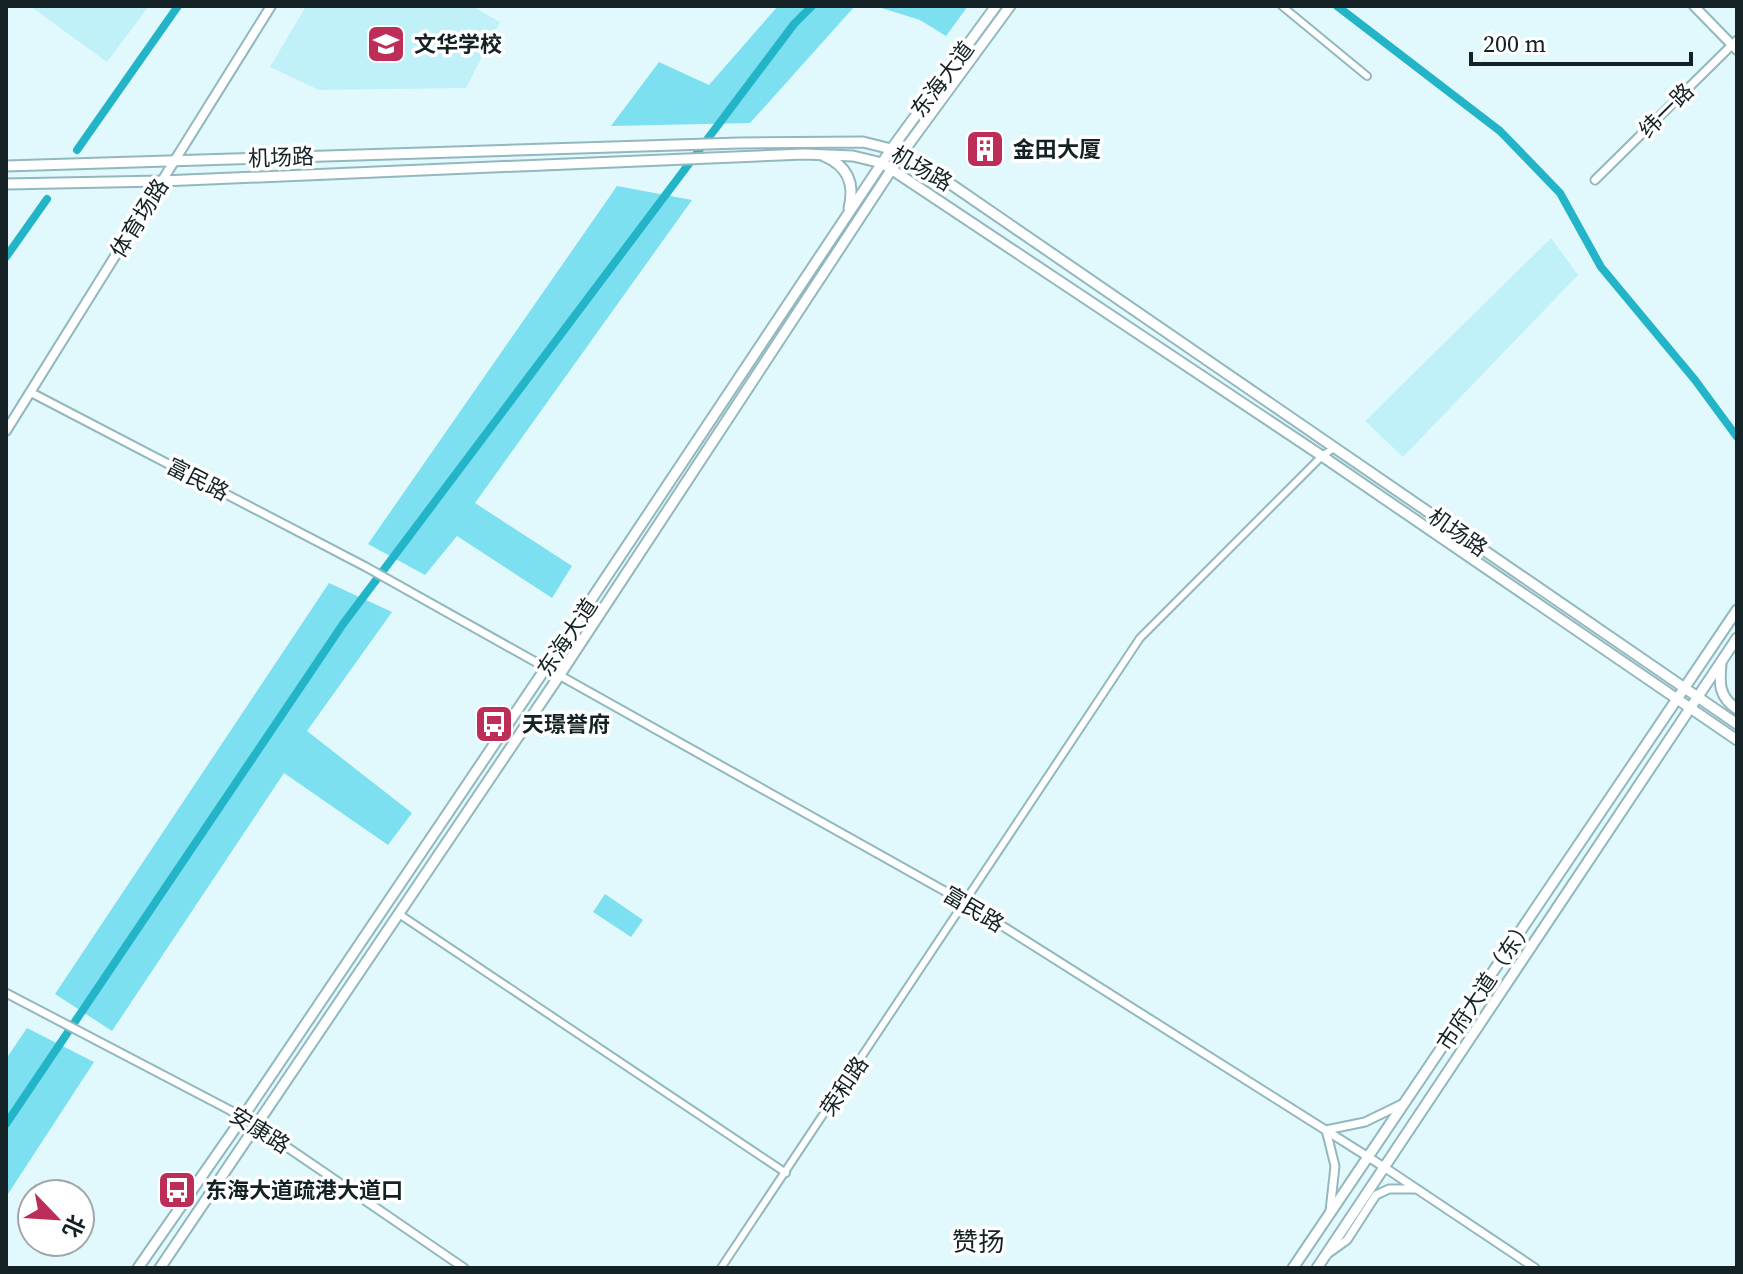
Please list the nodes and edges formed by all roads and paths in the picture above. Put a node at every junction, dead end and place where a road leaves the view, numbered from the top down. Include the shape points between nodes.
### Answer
1 (271, 6) edge
2 (996, 6) edge
3 (1010, 6) edge
4 (1282, 6) edge
5 (1694, 6) edge
6 (1735, 45) edge
7 (1367, 76) dead end
8 (892, 148) junction
9 (903, 152) junction
10 (821, 155) junction
11 (175, 160) junction
12 (882, 163) junction
13 (6, 166) edge
14 (893, 168) junction
15 (1595, 180) dead end
16 (162, 181) junction
17 (6, 184) edge
18 (848, 215) junction
19 (30, 392) junction
20 (6, 431) edge
21 (1335, 447) junction
22 (1322, 456) junction
23 (1737, 610) edge
24 (1737, 638) edge
25 (1721, 662) junction
26 (545, 669) junction
27 (559, 676) junction
28 (1685, 689) junction
29 (1698, 697) junction
30 (1677, 700) junction
31 (1690, 708) junction
32 (1737, 709) edge
33 (1737, 724) edge
34 (1737, 740) edge
35 (966, 903) junction
36 (399, 914) junction
37 (6, 993) edge
38 (1405, 1102) junction
39 (243, 1117) junction
40 (257, 1126) junction
41 (1326, 1130) junction
42 (1368, 1157) junction
43 (1384, 1167) junction
44 (786, 1173) junction
45 (1417, 1189) junction
46 (1330, 1213) junction
47 (1324, 1256) junction
48 (138, 1268) edge
49 (160, 1268) edge
50 (464, 1268) edge
51 (721, 1268) edge
52 (1293, 1268) edge
53 (1317, 1268) edge
54 (1535, 1268) edge

1 - 11 main road, 体育场路
2 - 8 main road, 东海大道
3 - 9 main road, 东海大道
4 - 7 street
5 - 6 main road
6 - 15 street, 纬一路
8 - 9 main road, 机场路
8 - 11 main road, 机场路 via 863,142 739,143
8 - 12 main road, 东海大道
9 - 14 main road, 东海大道
9 - 21 main road, 机场路
10 - 12 main road, 机场路
10 - 16 main road, 机场路
10 - 18 main road via 848,175
11 - 13 main road, 机场路
11 - 16 main road, 体育场路
12 - 14 main road, 机场路
12 - 18 main road, 东海大道
14 - 22 main road, 机场路
14 - 27 main road, 东海大道
16 - 17 main road, 机场路
16 - 19 main road, 体育场路
18 - 26 main road, 东海大道
19 - 20 main road, 体育场路
19 - 26 street, 富民路 via 366,567
21 - 22 street, 荣和路
21 - 28 main road, 机场路
22 - 30 main road, 机场路
22 - 35 street, 荣和路 via 1140,638
23 - 28 main road, 市府大道（东）
24 - 25 main road, 市府大道（东）
25 - 29 main road, 市府大道（东）
25 - 32 main road via 1720,691
26 - 27 street, 富民路
26 - 39 main road, 东海大道
27 - 35 street, 富民路
27 - 36 main road, 东海大道
28 - 29 main road, 机场路
28 - 30 main road, 市府大道（东）
29 - 31 main road, 市府大道（东）
29 - 33 main road, 机场路
30 - 31 main road, 机场路
30 - 38 main road, 市府大道（东）
31 - 34 main road, 机场路
31 - 43 main road, 市府大道（东）
35 - 41 street, 富民路
35 - 44 street, 荣和路
36 - 40 main road, 东海大道
36 - 44 street
37 - 39 street, 安康路
38 - 41 street via 1365,1122
38 - 42 main road, 市府大道（东）
39 - 40 street, 安康路
39 - 48 main road, 东海大道
40 - 49 main road, 东海大道
40 - 50 street, 安康路
41 - 42 street, 富民路
41 - 46 street via 1335,1166
42 - 43 street, 富民路
42 - 46 main road, 市府大道（东）
43 - 45 street, 富民路
43 - 47 main road, 市府大道（东）
44 - 51 street, 荣和路
45 - 47 street via 1389,1189 1376,1195 1347,1240
45 - 54 street, 富民路
46 - 52 main road, 市府大道（东）
47 - 53 main road, 市府大道（东）

